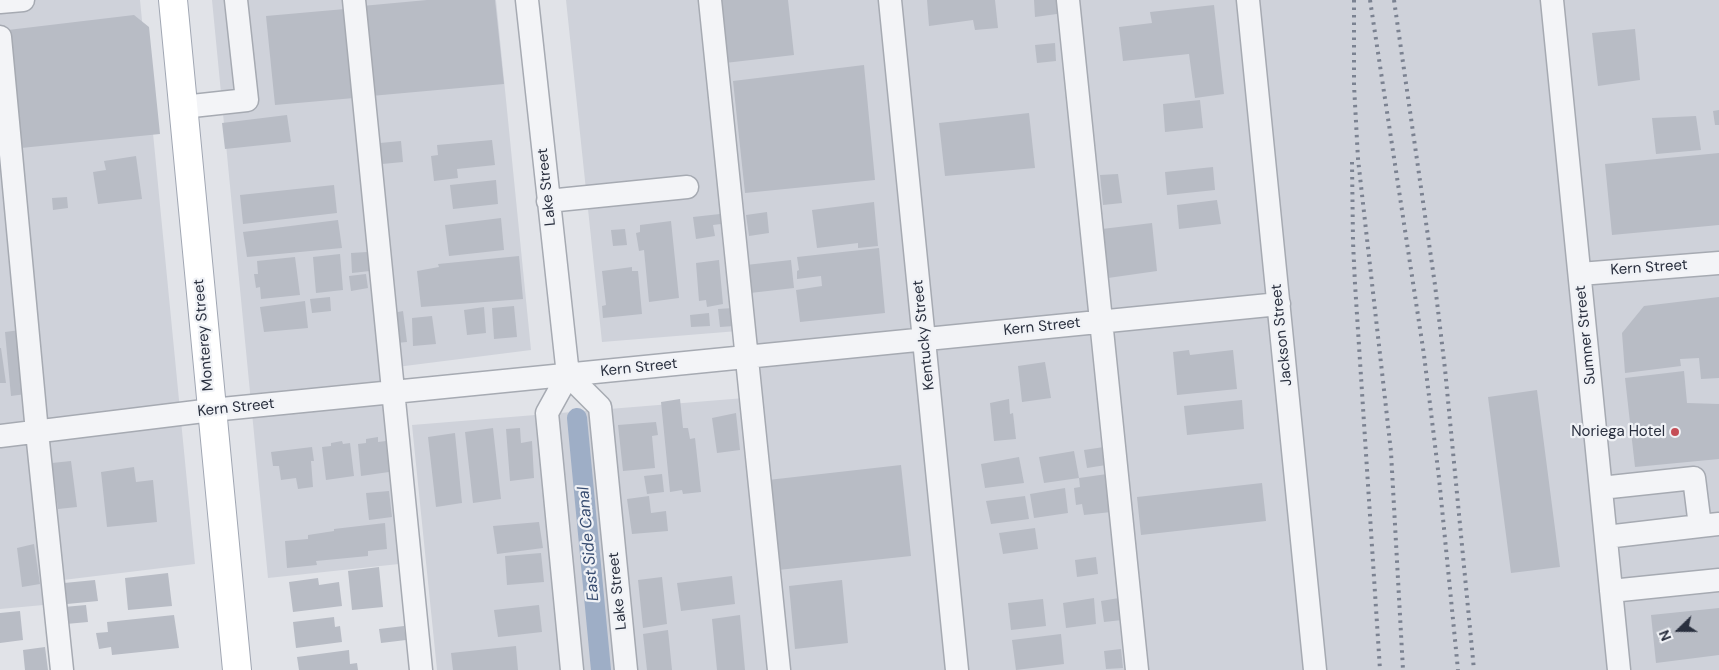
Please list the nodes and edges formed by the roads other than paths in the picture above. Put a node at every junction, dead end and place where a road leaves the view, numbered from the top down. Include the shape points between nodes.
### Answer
1 (23, 0) edge
2 (172, 0) edge
3 (236, 0) edge
4 (354, 0) edge
5 (527, 0) edge
6 (710, 0) edge
7 (890, 0) edge
8 (1068, 0) edge
9 (1248, 0) edge
10 (1552, 0) edge
11 (0, 2) edge
12 (0, 37) edge
13 (183, 107) junction
14 (687, 188) dead end
15 (548, 201) junction
16 (1719, 263) edge
17 (1580, 274) junction
18 (1279, 304) junction
19 (1101, 322) junction
20 (924, 339) junction
21 (746, 357) junction
22 (568, 375) junction
23 (393, 392) junction
24 (212, 410) junction
25 (37, 432) junction
26 (0, 436) edge
27 (1601, 488) junction
28 (1709, 525) edge
29 (1606, 537) junction
30 (1719, 580) edge
31 (1611, 591) junction
32 (62, 670) edge
33 (237, 670) edge
34 (421, 670) edge
35 (572, 670) edge
36 (626, 670) edge
37 (779, 670) edge
38 (957, 670) edge
39 (1137, 670) edge
40 (1315, 670) edge
41 (1619, 670) edge

1 - 11 street
2 - 13 main road, Monterey Street
3 - 13 street via 247,100
4 - 23 street
5 - 15 street, Lake Street
6 - 21 street
7 - 20 street, Kentucky Street
8 - 19 street
9 - 18 street, Jackson Street
10 - 17 street, Sumner Street
12 - 25 street
13 - 24 main road, Monterey Street
14 - 15 street
15 - 22 street, Lake Street
16 - 17 street, Kern Street
17 - 27 street, Sumner Street
18 - 19 street, Kern Street
18 - 40 street, Jackson Street
19 - 20 street, Kern Street
19 - 39 street
20 - 21 street, Kern Street
20 - 38 street, Kentucky Street
21 - 22 street, Kern Street
21 - 37 street
22 - 23 street, Kern Street
22 - 35 street via 546,413
22 - 36 street, Lake Street via 600,407
23 - 24 street, Kern Street
23 - 34 street
24 - 25 street, Kern Street
24 - 33 main road, Monterey Street
25 - 26 street, Kern Street
25 - 32 street
27 - 28 street via 1694,478
27 - 29 street, Sumner Street
28 - 29 street
29 - 31 street, Sumner Street
30 - 31 street
31 - 41 street, Sumner Street

